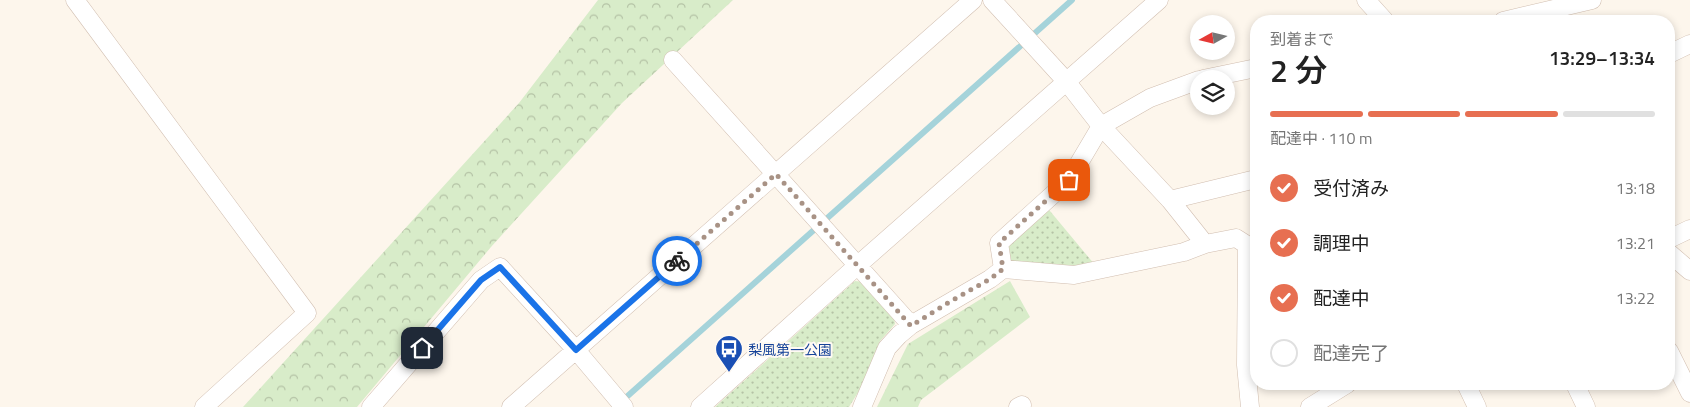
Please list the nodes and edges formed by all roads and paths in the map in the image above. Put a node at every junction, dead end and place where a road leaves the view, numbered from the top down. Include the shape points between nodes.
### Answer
1 (75, 0) edge
2 (973, 0) edge
3 (992, 0) edge
4 (1159, 0) edge
5 (1366, 0) edge
6 (1592, 0) edge
7 (1379, 15) edge
8 (1528, 15) edge
9 (1690, 44) edge
10 (1675, 51) edge
11 (672, 60) dead end
12 (1250, 69) edge
13 (1235, 72) edge
14 (1066, 81) junction
15 (1190, 83) edge
16 (1101, 126) junction
17 (776, 174) junction
18 (1250, 180) edge
19 (1170, 200) junction
20 (1690, 229) edge
21 (1675, 237) edge
22 (1205, 244) junction
23 (1675, 257) edge
24 (858, 265) junction
25 (1003, 269) junction
26 (1690, 270) edge
27 (911, 326) junction
28 (576, 350) junction
29 (1675, 363) edge
30 (1337, 390) edge
31 (1469, 390) edge
32 (1577, 390) edge
33 (1690, 393) edge
34 (1582, 405) edge
35 (204, 407) edge
36 (371, 407) edge
37 (512, 407) edge
38 (624, 407) edge
39 (700, 407) edge
40 (862, 407) edge
41 (1250, 407) edge
42 (1310, 407) edge
43 (1477, 407) edge

1 - 35 street via 307,313
2 - 17 street
3 - 14 street
4 - 14 street
5 - 7 street
6 - 8 street
9 - 10 street
11 - 17 street
12 - 13 street
14 - 16 street
14 - 24 street
15 - 16 street via 1150,98
16 - 19 street
16 - 25 street via 1069,180 999,243
17 - 24 street
17 - 28 street
18 - 19 street
19 - 22 street
20 - 21 street
22 - 25 street via 1184,252 1074,275
22 - 41 street via 1236,238 1247,245 1246,366
23 - 26 street
24 - 27 street
24 - 39 street
25 - 27 street
27 - 40 street via 887,348
28 - 36 street via 500,267 481,280
28 - 37 street
28 - 38 street
29 - 33 street
30 - 42 street
31 - 43 street
32 - 34 street

